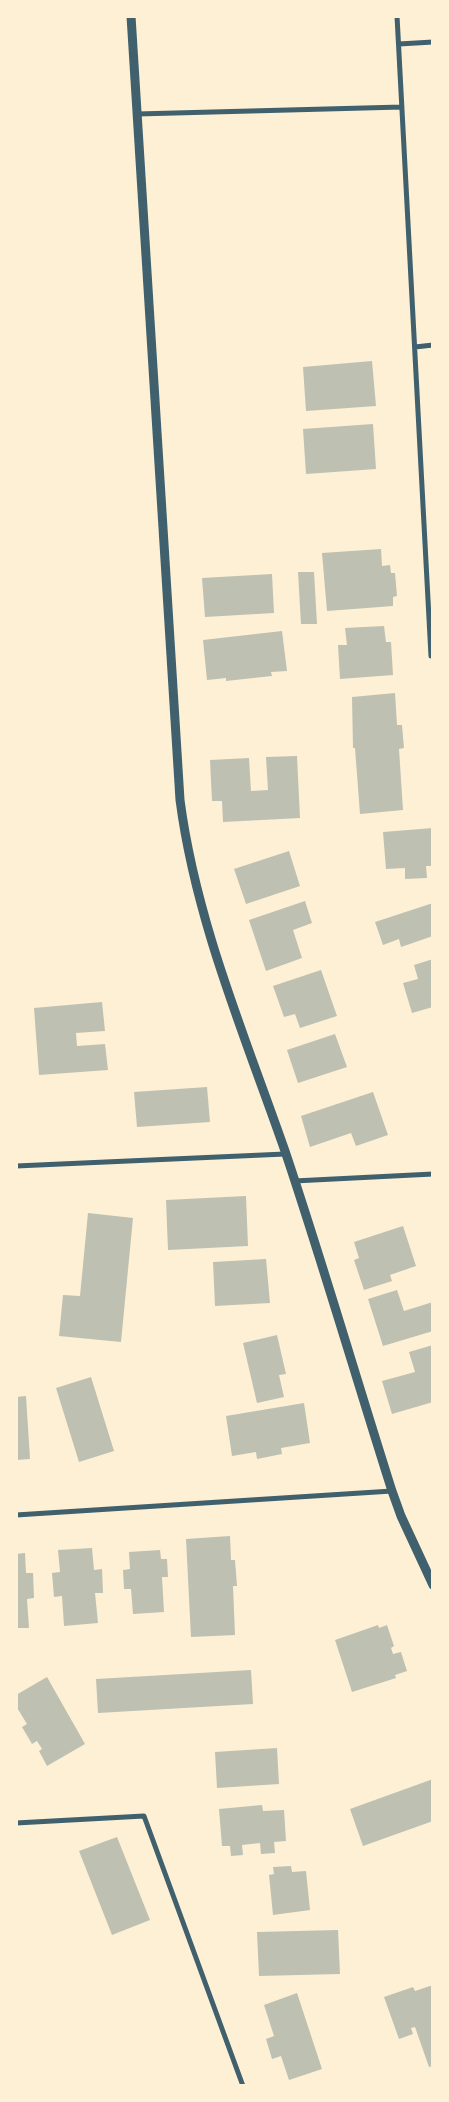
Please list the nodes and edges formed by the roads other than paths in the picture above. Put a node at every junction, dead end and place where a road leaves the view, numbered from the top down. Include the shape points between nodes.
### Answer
1 (131, 16) edge
2 (397, 16) edge
3 (433, 42) edge
4 (399, 44) junction
5 (402, 107) junction
6 (137, 114) junction
7 (433, 345) edge
8 (415, 347) junction
9 (431, 656) dead end
10 (285, 1154) junction
11 (16, 1166) edge
12 (433, 1174) edge
13 (294, 1181) junction
14 (392, 1491) junction
15 (16, 1515) edge
16 (433, 1586) edge
17 (16, 1824) edge
18 (243, 2086) edge

1 - 6 street
2 - 4 street
3 - 4 street
4 - 5 street
5 - 6 street
5 - 8 street
6 - 10 street via 180,800 207,928
7 - 8 street
8 - 9 street
10 - 11 street
10 - 13 street
12 - 13 street
13 - 14 street
14 - 15 street
14 - 16 street
17 - 18 street via 144,1816

